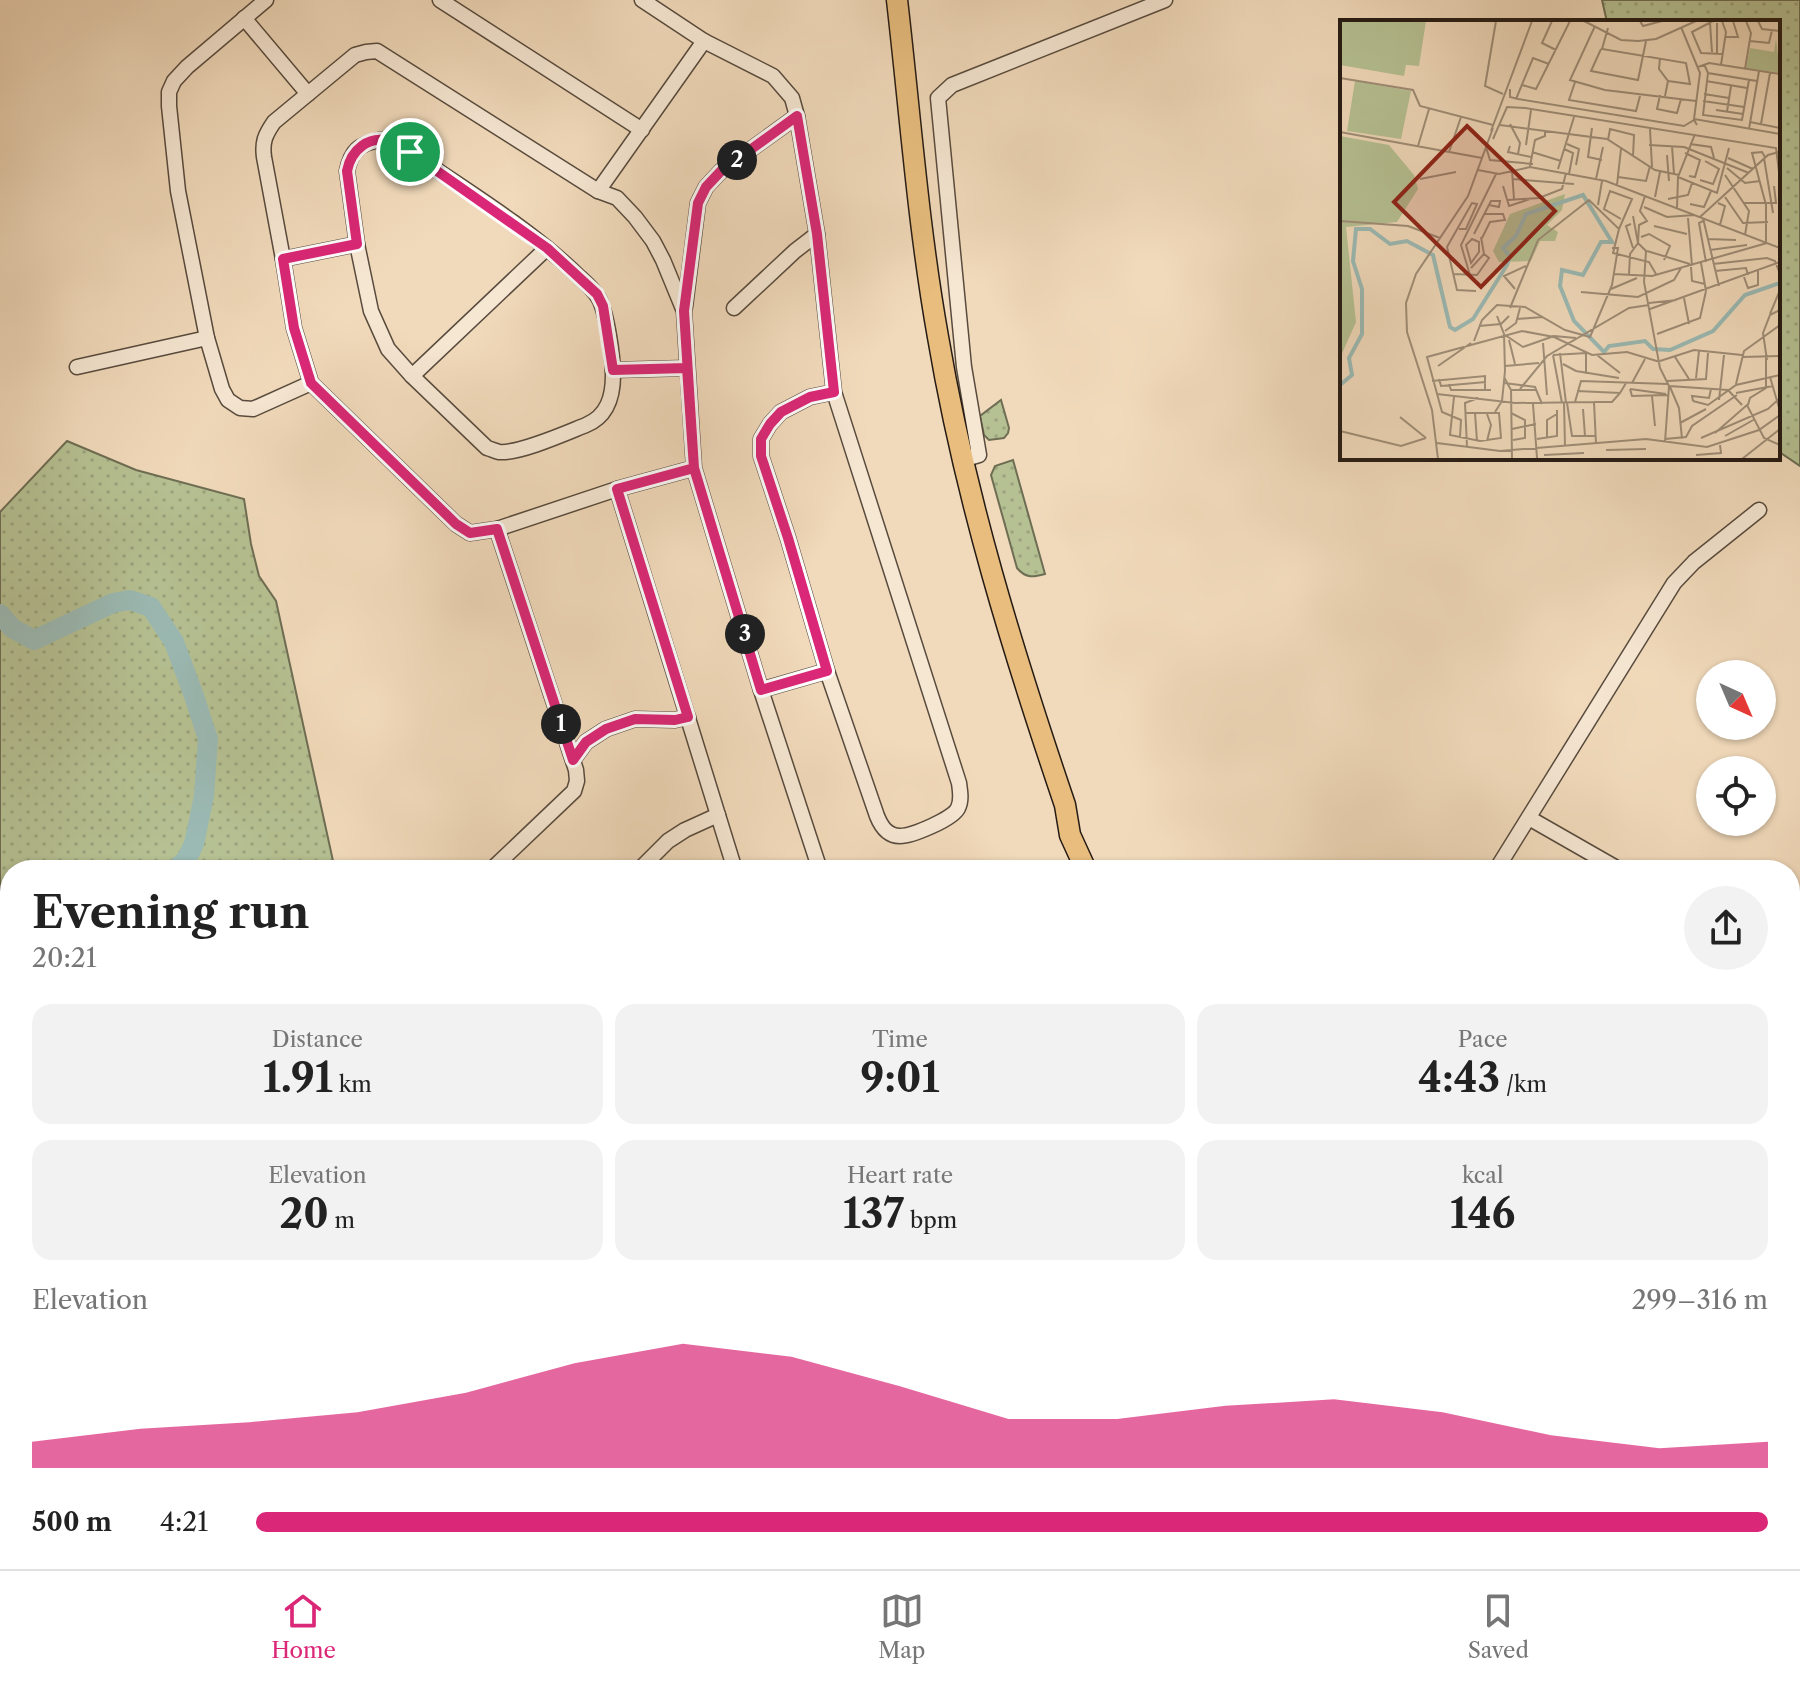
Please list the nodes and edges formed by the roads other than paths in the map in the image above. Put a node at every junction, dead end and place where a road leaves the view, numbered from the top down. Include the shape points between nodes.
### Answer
1 (266, 0) edge
2 (440, 0) edge
3 (642, 0) edge
4 (897, 0) edge
5 (1165, 0) edge
6 (244, 18) junction
7 (704, 41) junction
8 (308, 94) junction
9 (797, 116) junction
10 (642, 130) junction
11 (598, 191) junction
12 (817, 234) junction
13 (357, 244) junction
14 (547, 248) junction
15 (283, 259) junction
16 (734, 308) dead end
17 (684, 311) junction
18 (207, 338) junction
19 (77, 367) dead end
20 (687, 368) junction
21 (613, 370) junction
22 (412, 376) junction
23 (311, 383) junction
24 (834, 392) junction
25 (962, 460) junction
26 (694, 468) junction
27 (617, 489) junction
28 (1759, 510) dead end
29 (497, 529) junction
30 (827, 671) junction
31 (761, 690) junction
32 (688, 717) junction
33 (573, 760) junction
34 (1065, 805) junction
35 (718, 815) junction
36 (1529, 818) junction
37 (502, 860) edge
38 (649, 860) edge
39 (732, 860) edge
40 (817, 860) edge
41 (1081, 860) edge
42 (1093, 860) edge
43 (1502, 860) edge
44 (1602, 860) edge

1 - 6 street
2 - 10 street
3 - 7 street
4 - 25 highway via 927,269
5 - 25 street via 952,85 938,98 964,367 979,455
6 - 8 street
6 - 18 street via 187,67 169,92 178,191
7 - 9 street via 773,76 792,98
7 - 10 street
8 - 11 street via 355,55 377,51
8 - 15 street via 274,122 262,143
9 - 12 street
9 - 17 street via 706,187 698,203
10 - 11 street
11 - 17 street via 617,198 653,241
12 - 16 street
12 - 24 street
13 - 14 street via 349,160 366,142 379,140 410,152
13 - 15 street
13 - 22 street via 377,329
14 - 21 street via 597,294
14 - 22 street
15 - 23 street via 294,328
17 - 20 street
18 - 19 street
18 - 23 street via 222,389 240,408 253,409
20 - 21 street
20 - 26 street
21 - 22 street via 611,400 591,423 500,452 487,448
23 - 29 street via 456,524 470,533
24 - 30 street via 781,412 761,439 761,456
24 - 30 street via 959,783 957,812 899,836 881,826
25 - 34 highway
26 - 27 street
26 - 31 street
27 - 29 street
27 - 32 street
28 - 36 street via 1674,583
29 - 33 street
30 - 31 street
31 - 40 street
32 - 33 street via 635,719 606,729 586,742
32 - 35 street
33 - 37 street via 574,791
34 - 41 highway
34 - 42 highway
35 - 38 street via 668,841
35 - 39 street
36 - 43 street
36 - 44 street

